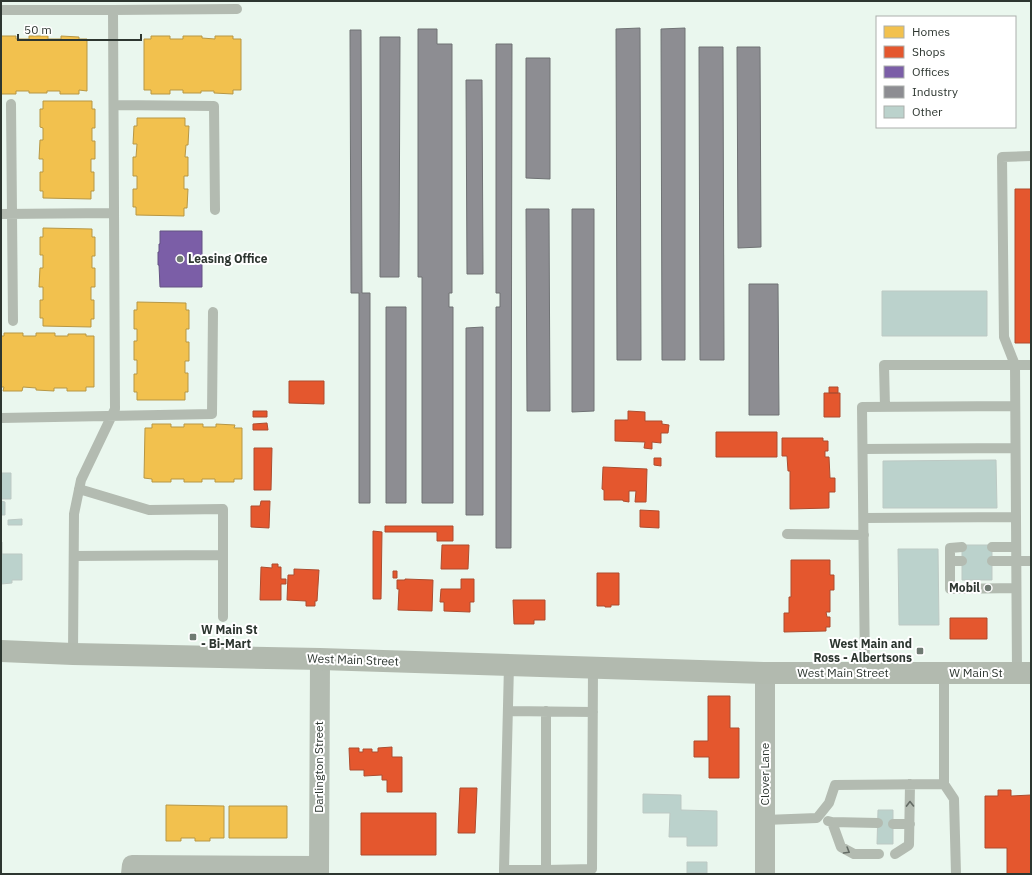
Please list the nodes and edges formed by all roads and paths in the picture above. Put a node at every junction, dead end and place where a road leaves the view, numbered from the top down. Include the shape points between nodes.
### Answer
1 (237, 9) dead end
2 (1, 10) edge
3 (113, 10) junction
4 (11, 104) dead end
5 (114, 105) junction
6 (1031, 156) edge
7 (215, 210) dead end
8 (1, 214) edge
9 (12, 214) junction
10 (114, 214) junction
11 (212, 312) dead end
12 (13, 321) dead end
13 (1015, 365) junction
14 (1031, 365) edge
15 (1015, 406) junction
16 (884, 407) junction
17 (112, 416) junction
18 (1, 418) edge
19 (1016, 448) junction
20 (863, 449) junction
21 (79, 489) junction
22 (1016, 517) junction
23 (864, 518) junction
24 (787, 534) dead end
25 (864, 535) junction
26 (962, 547) dead end
27 (992, 547) dead end
28 (1016, 547) junction
29 (223, 555) junction
30 (74, 556) junction
31 (1016, 560) junction
32 (950, 561) junction
33 (962, 561) dead end
34 (992, 561) dead end
35 (1031, 561) edge
36 (1016, 588) junction
37 (223, 617) dead end
38 (1, 651) edge
39 (73, 654) junction
40 (320, 659) junction
41 (509, 665) junction
42 (594, 668) junction
43 (765, 673) junction
44 (865, 673) junction
45 (921, 673) joint
46 (944, 673) junction
47 (1024, 673) edge
48 (508, 711) junction
49 (546, 711) junction
50 (593, 712) junction
51 (910, 784) junction
52 (944, 784) junction
53 (817, 818) junction
54 (765, 820) junction
55 (832, 822) junction
56 (878, 823) dead end
57 (893, 824) dead end
58 (910, 824) junction
59 (879, 854) dead end
60 (895, 854) dead end
61 (132, 870) edge
62 (319, 870) edge
63 (546, 870) junction
64 (504, 872) edge
65 (765, 874) edge
66 (956, 874) edge

1 - 3 lane
2 - 3 lane
3 - 5 lane
4 - 9 lane
5 - 7 lane via 214,106
5 - 10 lane
6 - 13 lane via 1002,157 1004,337
8 - 9 lane
9 - 10 lane
9 - 12 lane
10 - 17 lane via 115,409
11 - 17 lane via 212,414
13 - 14 lane
13 - 15 lane
13 - 16 lane via 884,365
15 - 16 lane
15 - 19 lane
16 - 20 lane via 862,407
17 - 18 lane
17 - 21 lane
19 - 20 lane
19 - 22 lane
20 - 23 lane
21 - 29 lane via 149,510 223,509
21 - 30 lane via 74,514
22 - 23 lane
22 - 28 lane
23 - 25 lane
24 - 25 lane
25 - 44 lane
26 - 32 lane via 950,548
27 - 28 lane
28 - 31 lane
29 - 30 lane
29 - 37 lane
30 - 39 lane
31 - 34 lane
31 - 35 lane
31 - 36 lane
32 - 33 lane
32 - 36 lane via 950,589
36 - 47 lane
38 - 39 main road, West Main Street
39 - 40 main road, West Main Street
40 - 41 main road, West Main Street
40 - 62 street, Darlington Street
41 - 42 main road, West Main Street
41 - 48 lane
42 - 43 main road, West Main Street
42 - 50 lane
43 - 44 main road, West Main Street
43 - 54 street, Clover Lane
44 - 45 main road, West Main Street
45 - 46 main road, W Main St
46 - 47 main road, W Main St
46 - 52 lane
48 - 49 lane
48 - 64 lane
49 - 50 lane
49 - 63 lane
50 - 63 lane via 592,869
51 - 52 lane
51 - 53 lane via 835,785 829,803
58 -> 51 lane
52 - 66 lane via 954,799
53 - 54 lane
53 - 55 lane
54 - 65 street, Clover Lane
55 - 56 lane
55 -> 59 lane via 841,847 854,854
57 - 58 lane
58 - 60 lane via 909,845
61 - 62 street
63 - 64 lane

